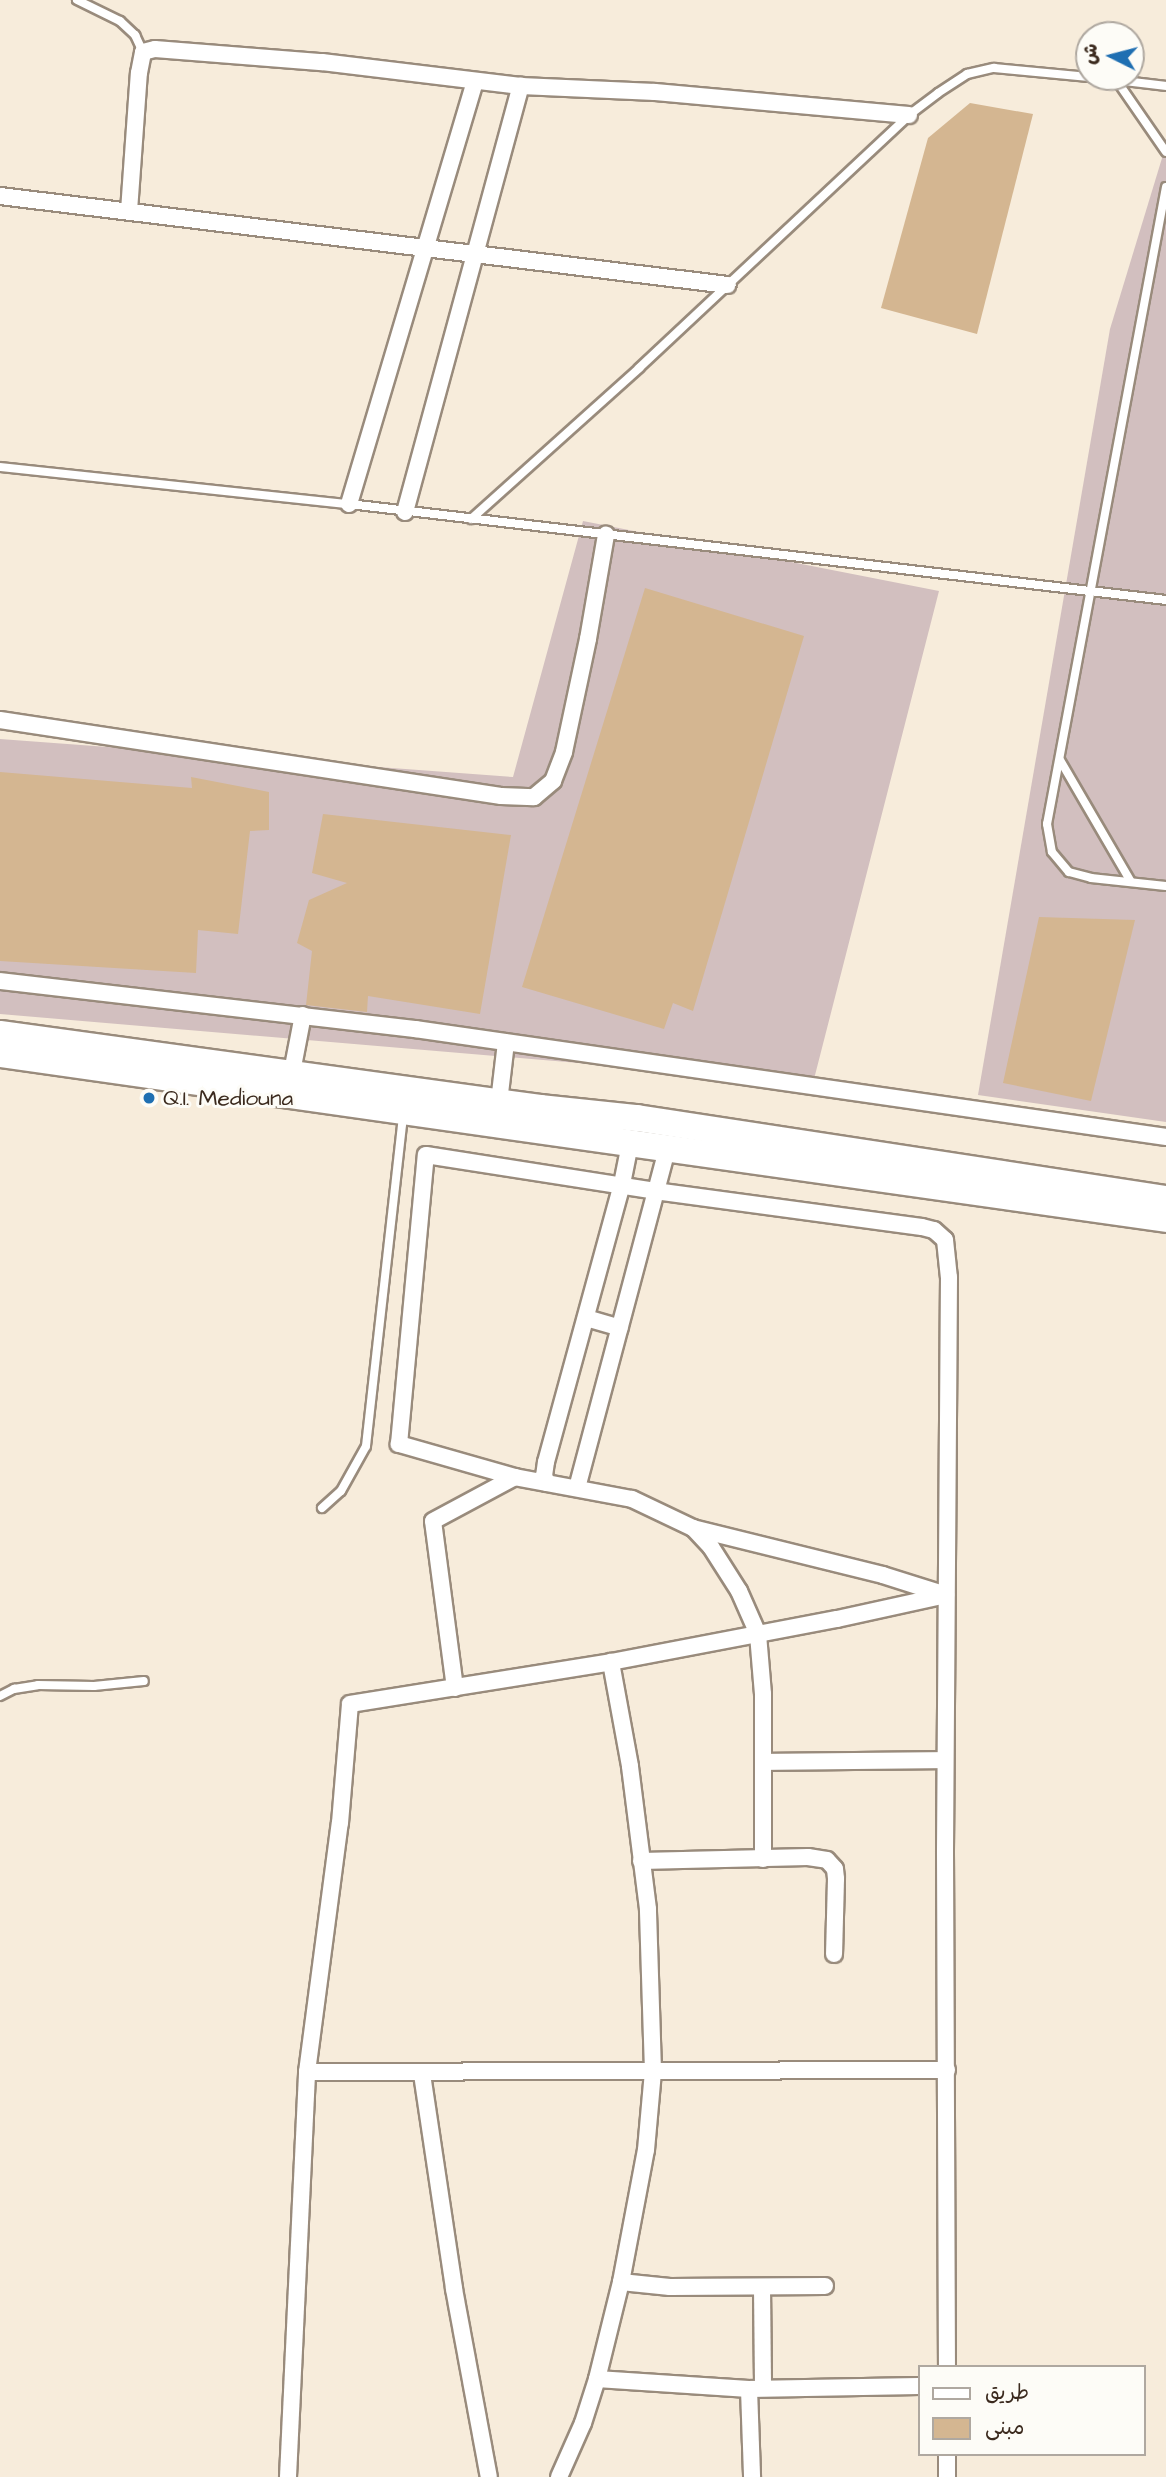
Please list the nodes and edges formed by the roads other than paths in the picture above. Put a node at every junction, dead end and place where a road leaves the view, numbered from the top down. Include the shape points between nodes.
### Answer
1 (76, 0) edge
2 (143, 52) junction
3 (1075, 76) edge
4 (475, 81) junction
5 (1145, 84) edge
6 (520, 86) junction
7 (1166, 86) edge
8 (1124, 91) edge
9 (909, 115) junction
10 (1166, 152) edge
11 (1166, 187) edge
12 (0, 196) edge
13 (129, 211) junction
14 (427, 247) junction
15 (477, 253) junction
16 (728, 285) junction
17 (0, 467) edge
18 (349, 504) junction
19 (405, 512) junction
20 (471, 519) junction
21 (606, 535) junction
22 (1090, 590) junction
23 (1166, 600) edge
24 (0, 720) edge
25 (1060, 760) junction
26 (1131, 882) junction
27 (1166, 886) edge
28 (0, 981) edge
29 (303, 1016) junction
30 (0, 1034) edge
31 (506, 1042) junction
32 (0, 1054) edge
33 (292, 1072) junction
34 (499, 1102) junction
35 (403, 1112) junction
36 (1166, 1137) edge
37 (629, 1144) junction
38 (667, 1149) junction
39 (622, 1184) junction
40 (655, 1191) junction
41 (1166, 1199) edge
42 (1166, 1219) edge
43 (586, 1318) junction
44 (620, 1328) junction
45 (515, 1477) junction
46 (547, 1482) junction
47 (577, 1488) junction
48 (322, 1508) dead end
49 (693, 1528) junction
50 (946, 1595) junction
51 (758, 1634) junction
52 (611, 1662) junction
53 (144, 1681) dead end
54 (455, 1688) junction
55 (0, 1696) edge
56 (945, 1760) junction
57 (764, 1762) junction
58 (763, 1859) junction
59 (640, 1861) junction
60 (834, 1954) dead end
61 (947, 2070) junction
62 (653, 2071) junction
63 (307, 2072) junction
64 (422, 2074) junction
65 (621, 2282) junction
66 (825, 2286) dead end
67 (762, 2287) junction
68 (947, 2365) edge
69 (597, 2379) junction
70 (918, 2386) edge
71 (756, 2388) junction
72 (947, 2456) edge
73 (288, 2477) edge
74 (489, 2477) edge
75 (559, 2477) edge
76 (752, 2477) edge
77 (947, 2477) edge

1 - 2 lane via 120,21 135,35
2 - 4 street via 155,49 322,62
2 - 13 street
3 - 9 lane via 978,70 956,80
4 - 6 street
4 - 14 street
5 - 7 lane
6 - 9 street via 654,92
6 - 15 street
8 - 10 lane
9 - 16 lane
11 - 22 lane
12 - 13 street
13 - 14 street
14 - 15 street
14 - 18 street
15 - 16 street
15 - 19 street
16 - 20 lane
17 - 18 lane
18 - 19 lane
19 - 20 lane
20 - 21 lane
21 - 22 lane
21 - 24 street via 564,751 553,781 534,797 501,796
22 - 23 lane
22 - 25 lane
25 - 26 lane
25 - 26 lane via 1047,824 1058,862 1080,876
26 - 27 lane
28 - 29 street
29 - 31 street
29 - 33 street
30 - 33 highway
31 - 34 street
31 - 36 street
32 - 35 highway
33 - 34 highway
34 - 41 highway via 637,1118
35 - 37 highway
35 - 48 lane via 366,1446 341,1491
37 - 38 highway
37 - 39 street
38 - 40 street
38 - 42 highway
39 - 40 street
39 - 43 street
39 - 45 street via 426,1155 399,1444
40 - 44 street
40 - 50 street via 922,1227 943,1237 948,1253
43 - 44 street
43 - 46 street via 546,1462
44 - 47 street
45 - 46 street
45 - 54 street via 433,1521
46 - 47 street
47 - 49 street via 632,1499
49 - 50 street
49 - 51 street via 725,1565
50 - 51 street
50 - 56 street
51 - 52 street
51 - 57 street
52 - 54 street
52 - 59 street via 630,1766
53 - 55 lane via 38,1685
54 - 63 street via 350,1704 340,1823
56 - 57 street
56 - 61 street
57 - 58 street
58 - 59 street
58 - 60 street via 808,1857 831,1862 836,1879
59 - 62 street via 652,1974
61 - 62 street
61 - 68 street
62 - 64 street
62 - 65 street via 646,2150
63 - 64 street
63 - 73 street
64 - 74 street via 454,2289
65 - 67 street
65 - 69 street
66 - 67 street
67 - 71 street
69 - 71 street
69 - 75 street
70 - 71 street
71 - 76 street
72 - 77 street

